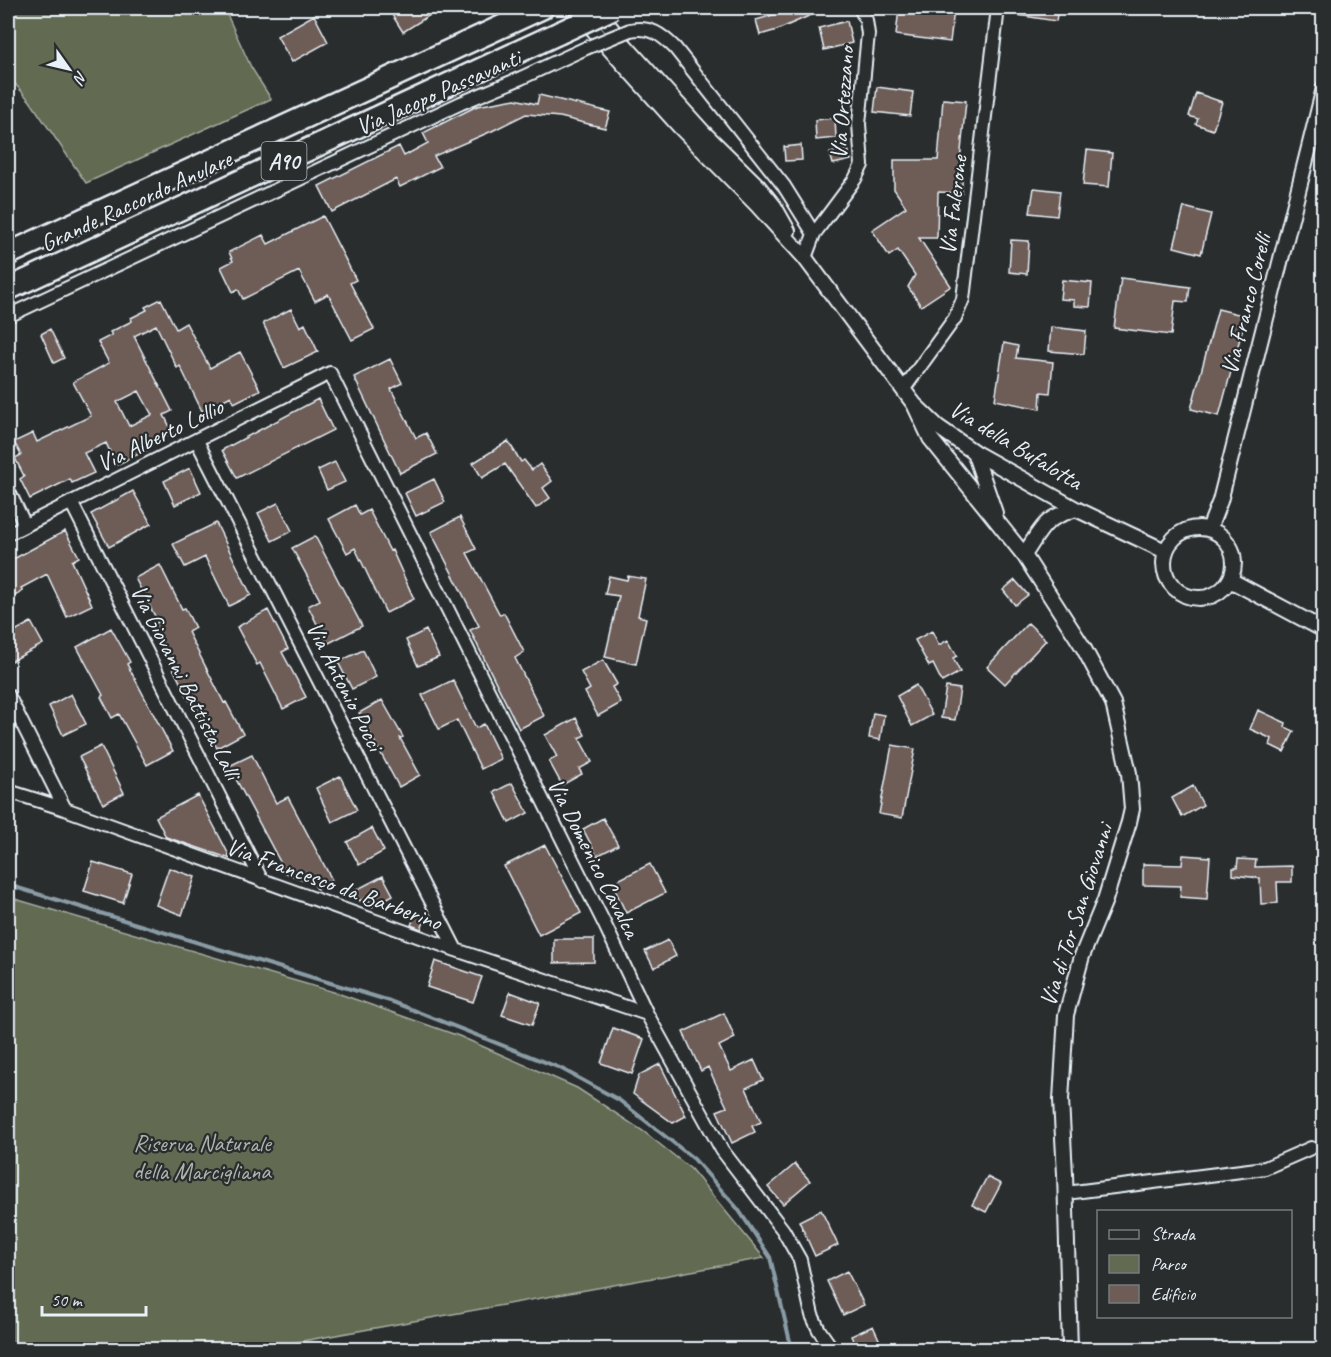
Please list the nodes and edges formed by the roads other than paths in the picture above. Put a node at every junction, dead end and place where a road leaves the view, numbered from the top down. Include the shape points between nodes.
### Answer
1 (542, 8) edge
2 (575, 8) edge
3 (594, 8) edge
4 (613, 8) edge
5 (860, 8) edge
6 (998, 8) edge
7 (1323, 88) edge
8 (814, 234) junction
9 (8, 254) edge
10 (805, 258) junction
11 (8, 288) edge
12 (8, 316) edge
13 (330, 373) joint
14 (903, 390) junction
15 (914, 404) junction
16 (197, 441) junction
17 (974, 452) junction
18 (8, 490) edge
19 (71, 502) junction
20 (1076, 509) junction
21 (26, 525) junction
22 (1003, 528) junction
23 (1209, 529) junction
24 (8, 534) edge
25 (1165, 551) junction
26 (1024, 555) junction
27 (1230, 580) junction
28 (1323, 630) edge
29 (8, 694) edge
30 (8, 791) edge
31 (64, 809) junction
32 (262, 881) junction
33 (456, 950) junction
34 (647, 1014) junction
35 (1311, 1148) dead end
36 (1066, 1193) junction
37 (833, 1350) edge
38 (1070, 1350) edge

1 - 9 highway, Grande Raccordo Anulare / A90
2 - 10 street, Via della Bufalotta via 680,127
3 - 10 street, Via della Bufalotta via 703,132 758,186
4 - 11 highway, Grande Raccordo Anulare / A90, bridge
5 - 8 street, Via Ortezzano via 868,34 859,124 862,165
6 - 14 street, Via Falerone via 963,299 955,318
7 - 23 street, Via Franco Corelli via 1220,501
8 - 10 street, Via Ortezzano
8 - 12 street, Via Jacopo Passavanti, bridge via 784,186 675,48 653,31 641,28 461,103
10 - 14 street, Via della Bufalotta
13 - 16 street, Via Alberto Lollio
13 - 34 street, Via Domenico Cavalca
14 - 15 street, Via della Bufalotta
15 - 17 street, Via della Bufalotta
15 - 22 street via 930,438
16 - 19 street, Via Alberto Lollio
16 - 33 street, Via Antonio Pucci
17 - 20 street, Via della Bufalotta
17 - 22 street
18 - 21 street
19 - 21 street, Via Alberto Lollio
19 - 32 street, Via Giovanni Battista Lalli
20 - 25 street, Via della Bufalotta
20 - 26 street via 1049,519
21 - 24 street, Via Alberto Lollio
22 - 26 street, Via di Tor San Giovanni
23 - 25 street via 1201,527 1179,534
23 - 27 street via 1231,548 1234,559
25 - 27 street via 1165,573 1185,596 1213,595
26 - 36 street, Via di Tor San Giovanni via 1083,647 1113,703 1131,797 1129,822 1105,900 1082,956 1066,1015 1061,1100
27 - 28 street
29 - 31 street
30 - 31 street, Via Francesco da Barberino
31 - 32 street, Via Francesco da Barberino
32 - 33 street, Via Francesco da Barberino
33 - 34 street, Via Francesco da Barberino
34 - 37 street, Via Domenico Cavalca via 722,1150 783,1230 800,1260 812,1315
35 - 36 street via 1265,1168
36 - 38 street, Via di Tor San Giovanni

